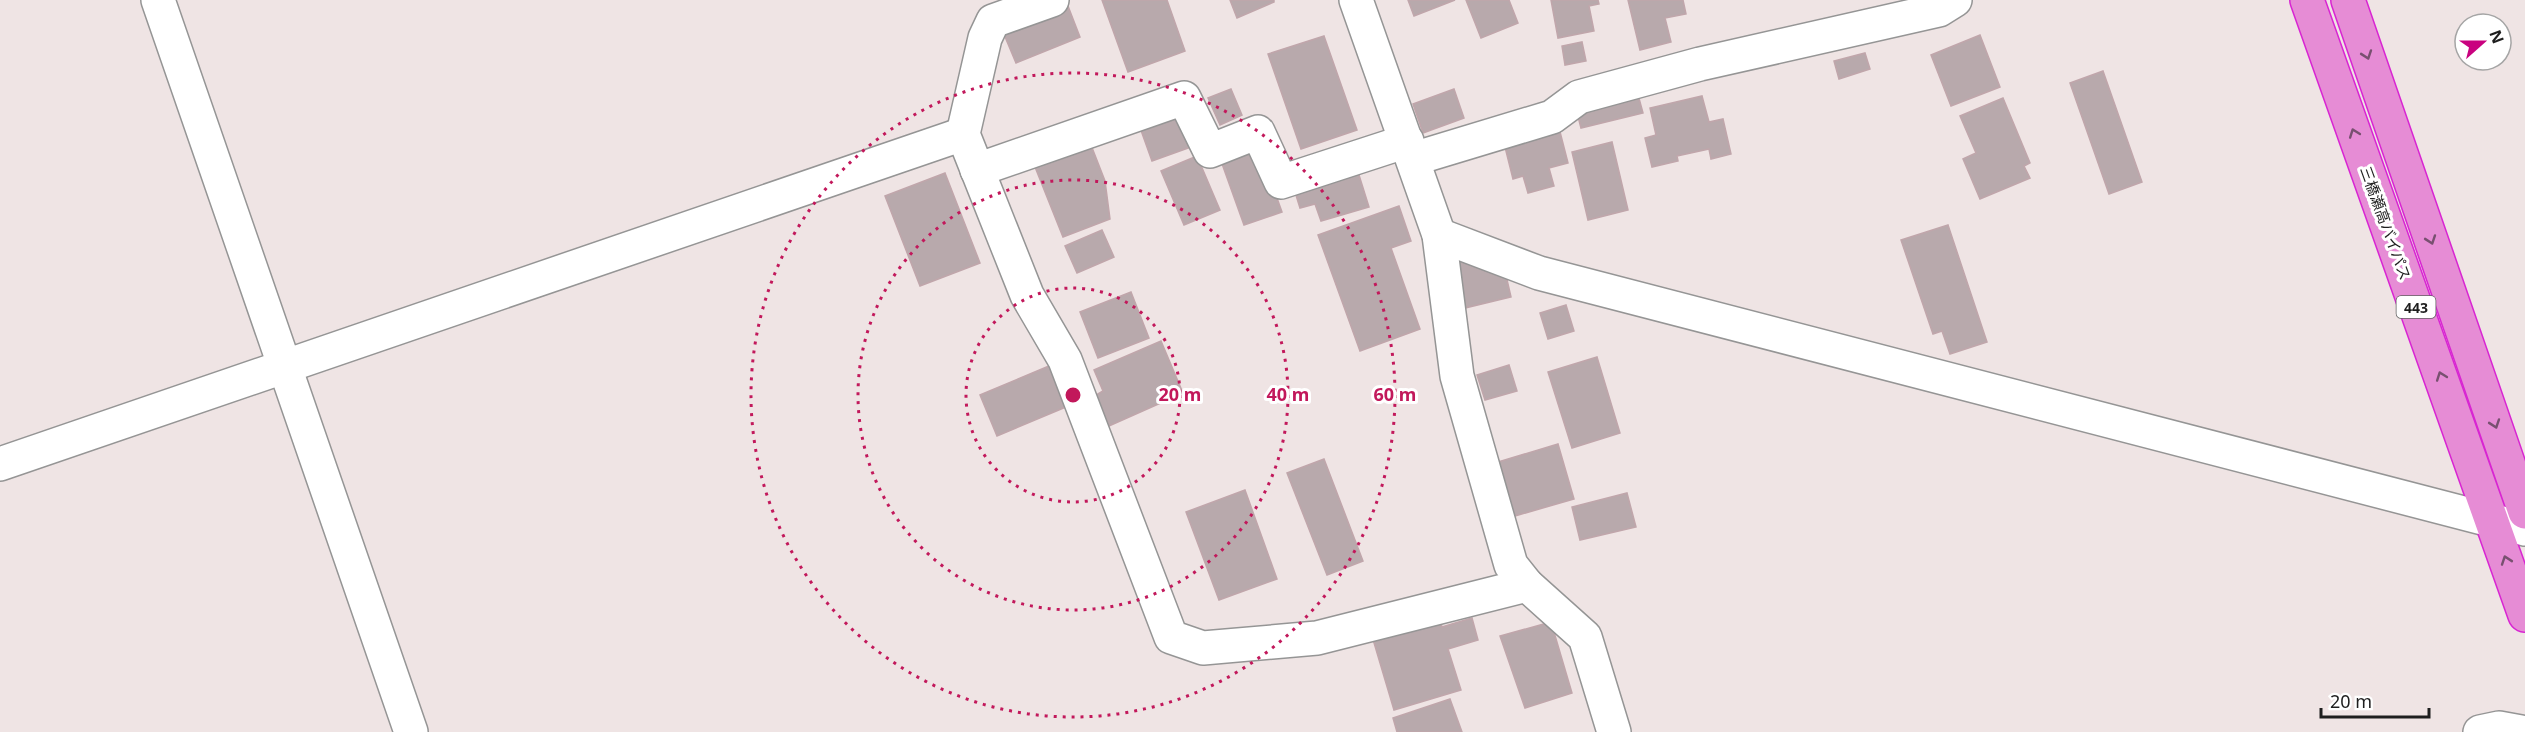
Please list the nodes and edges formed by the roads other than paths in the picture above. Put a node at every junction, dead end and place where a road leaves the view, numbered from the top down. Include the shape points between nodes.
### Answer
1 (158, 0) edge
2 (1052, 0) edge
3 (1356, 0) edge
4 (1955, 0) edge
5 (2307, 0) edge
6 (2348, 0) edge
7 (963, 134) junction
8 (1410, 150) junction
9 (977, 170) junction
10 (1439, 235) junction
11 (285, 365) junction
12 (0, 464) edge
13 (2525, 512) edge
14 (2493, 522) junction
15 (2525, 529) edge
16 (1527, 585) junction
17 (2525, 615) edge
18 (411, 732) edge
19 (1614, 732) edge
20 (2480, 732) edge
21 (2521, 732) edge

1 - 11 street
2 - 7 street via 993,21 985,38
3 - 8 street
4 - 8 street via 1939,10 1700,64 1579,97 1552,117
14 -> 5 highway, 三橋瀬高バイパス / 443
6 -> 13 highway, 443
7 - 9 street
7 - 11 street
8 - 9 street via 1281,182 1258,132 1210,151 1184,98
8 - 10 street
9 - 16 street via 1027,295 1065,360 1171,637 1203,648 1317,638
10 - 14 street via 1539,273
10 - 16 street via 1457,376 1511,565
11 - 12 street
11 - 18 street
14 - 15 street
17 -> 14 highway, 三橋瀬高バイパス / 443
16 - 19 street via 1585,637
20 - 21 street via 2499,728

